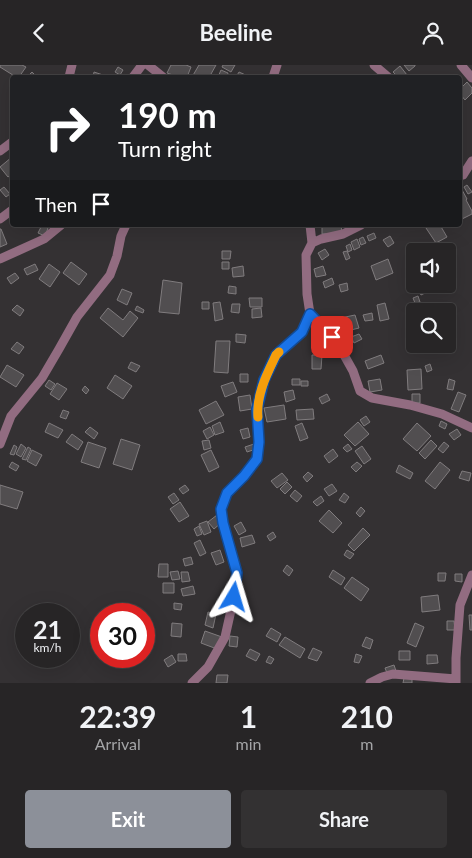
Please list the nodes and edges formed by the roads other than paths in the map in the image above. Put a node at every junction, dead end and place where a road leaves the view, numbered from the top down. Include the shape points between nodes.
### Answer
1 (142, 65) edge
2 (148, 65) edge
3 (461, 65) edge
4 (134, 75) edge
5 (160, 75) edge
6 (472, 79) edge
7 (472, 161) edge
8 (462, 175) edge
9 (59, 227) edge
10 (125, 227) edge
11 (310, 227) edge
12 (357, 227) edge
13 (312, 243) junction
14 (0, 259) edge
15 (310, 314) junction
16 (472, 428) edge
17 (0, 444) edge
18 (472, 575) edge
19 (456, 681) edge
20 (192, 683) edge
21 (370, 683) edge

1 - 4 street
2 - 5 street
3 - 6 street
7 - 8 street
9 - 14 street via 44,239
10 - 17 street via 110,275 77,317 42,378 11,416
11 - 13 street
12 - 13 street
13 - 15 street via 306,255
15 - 16 street via 339,346 360,391 372,398 442,414
15 - 20 street via 302,332 276,355 264,380 257,409 257,459 227,493 221,509 237,573 234,597 225,637 208,667
18 - 19 street via 460,605
19 - 21 street via 393,674

